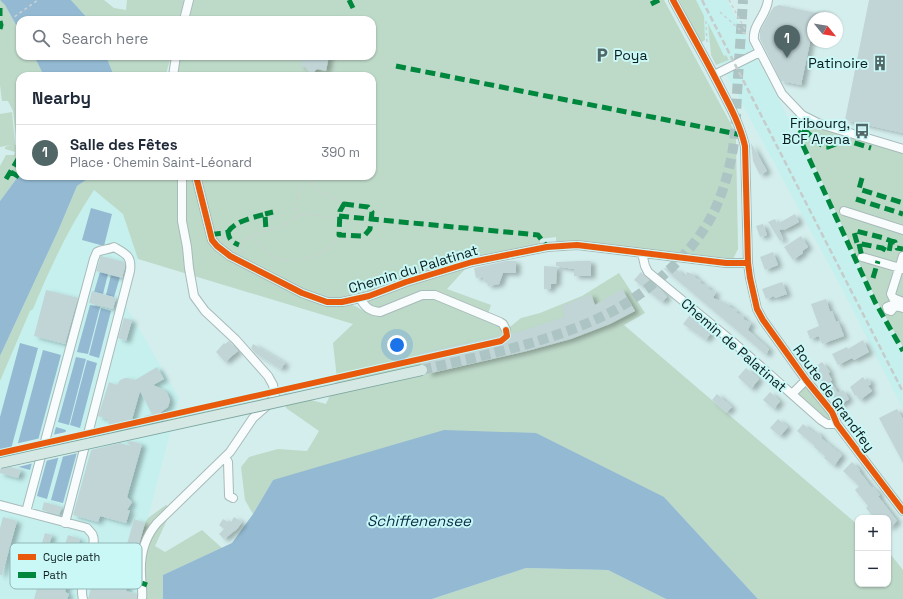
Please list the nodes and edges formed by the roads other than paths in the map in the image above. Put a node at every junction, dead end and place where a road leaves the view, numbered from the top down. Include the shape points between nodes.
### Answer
1 (188, 0) edge
2 (673, 0) edge
3 (768, 0) edge
4 (185, 16) edge
5 (760, 52) junction
6 (175, 60) edge
7 (173, 72) edge
8 (714, 75) junction
9 (903, 149) edge
10 (182, 180) edge
11 (197, 180) edge
12 (844, 211) dead end
13 (903, 230) edge
14 (642, 253) junction
15 (903, 256) edge
16 (862, 257) dead end
17 (748, 263) junction
18 (901, 269) edge
19 (360, 298) junction
20 (903, 302) edge
21 (506, 330) dead end
22 (422, 370) tunnel mouth
23 (806, 380) junction
24 (792, 394) junction
25 (837, 424) junction
26 (225, 456) junction
27 (0, 463) edge
28 (233, 498) dead end
29 (0, 505) edge
30 (903, 511) edge
31 (26, 512) junction
32 (65, 523) junction
33 (92, 543) edge
34 (142, 558) edge
35 (142, 578) edge
36 (82, 589) edge
37 (83, 599) edge
38 (142, 599) edge

1 - 4 street
2 - 8 street, Route de Grandfey
3 - 5 street via 768,6 753,34
5 - 8 street
5 - 9 street via 782,94 802,116 820,124
6 - 7 street
8 - 17 street, Route de Grandfey via 738,122 745,146
10 - 26 street via 182,221 194,296 205,311 236,340 268,376 275,390 273,400 253,418 234,448
11 - 19 street, Chemin du Palatinat via 212,240 230,256 302,293 327,302
12 - 13 street
14 - 17 street, Chemin du Palatinat via 726,263
14 - 19 street, Chemin du Palatinat via 577,245 547,247 472,262
14 - 24 street, Chemin de Palatinat via 648,272
15 - 18 street
16 - 18 street
17 - 23 street, Route de Grandfey via 757,309
18 - 20 street via 892,296 895,300
19 - 21 street via 365,307 373,312 380,312 422,295 435,295 500,322
22 - 27 main road, bridge
23 - 24 street
23 - 25 street, Route de Grandfey via 832,412
24 - 25 street, Chemin de Palatinat via 827,424
25 - 30 street, Route de Grandfey
26 - 28 street via 228,462 228,494
26 - 34 street via 157,523 149,534
29 - 31 street
31 - 32 street
31 - 32 street via 94,259 97,252 114,246 128,256 131,262 130,271
32 - 33 street via 87,528 93,535
35 - 38 street via 145,588
36 - 37 street

